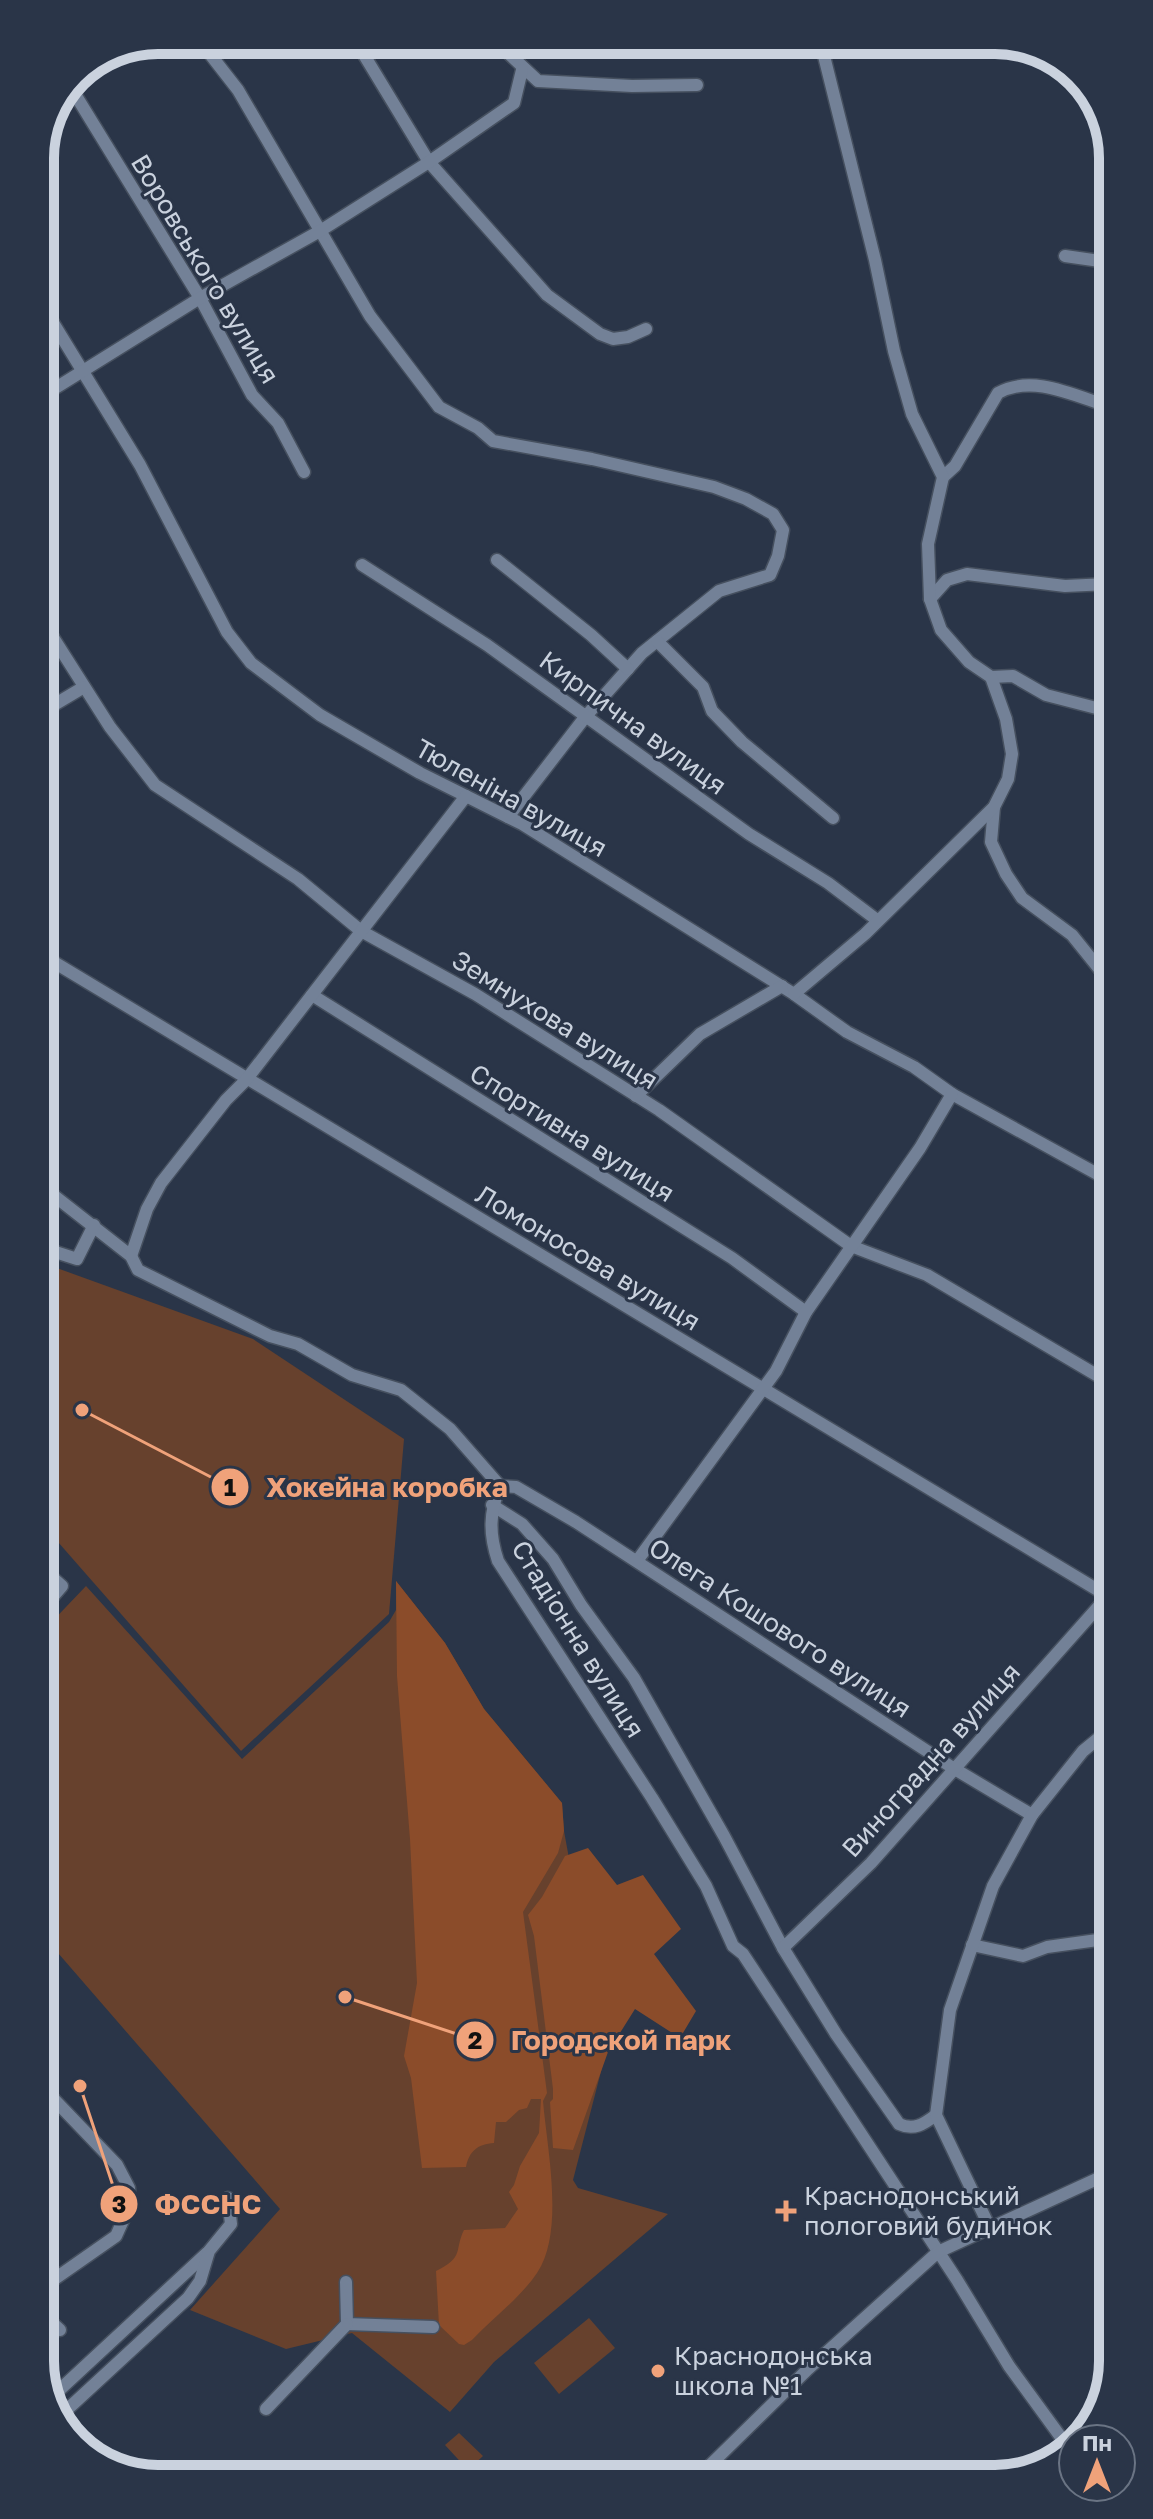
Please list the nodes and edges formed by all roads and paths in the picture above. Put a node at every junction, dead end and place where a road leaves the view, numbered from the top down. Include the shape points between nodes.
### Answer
1 (210, 54) edge
2 (363, 54) edge
3 (507, 54) edge
4 (824, 54) edge
5 (522, 70) junction
6 (697, 85) dead end
7 (76, 96) edge
8 (429, 162) junction
9 (320, 231) junction
10 (1065, 256) dead end
11 (1099, 261) edge
12 (200, 298) junction
13 (54, 325) edge
14 (646, 329) dead end
15 (82, 371) junction
16 (54, 389) edge
17 (1099, 404) edge
18 (304, 472) dead end
19 (943, 477) junction
20 (497, 560) dead end
21 (362, 565) dead end
22 (1099, 584) edge
23 (930, 599) junction
24 (54, 639) edge
25 (657, 641) junction
26 (628, 669) junction
27 (991, 677) junction
28 (84, 687) junction
29 (54, 705) edge
30 (1099, 709) edge
31 (586, 716) junction
32 (466, 796) junction
33 (994, 807) junction
34 (508, 817) junction
35 (833, 818) dead end
36 (877, 920) junction
37 (361, 931) junction
38 (54, 962) edge
39 (1099, 969) edge
40 (782, 986) junction
41 (794, 994) junction
42 (312, 995) junction
43 (246, 1080) junction
44 (952, 1094) junction
45 (636, 1096) junction
46 (1099, 1175) edge
47 (54, 1195) edge
48 (94, 1225) junction
49 (851, 1246) junction
50 (54, 1252) edge
51 (131, 1256) junction
52 (806, 1312) junction
53 (1099, 1377) edge
54 (763, 1387) junction
55 (500, 1486) junction
56 (492, 1505) junction
57 (637, 1561) junction
58 (54, 1579) edge
59 (1099, 1592) edge
60 (54, 1595) edge
61 (1099, 1609) edge
62 (1099, 1738) edge
63 (953, 1768) junction
64 (1032, 1815) junction
65 (1099, 1940) edge
66 (972, 1945) junction
67 (783, 1948) junction
68 (54, 2099) edge
69 (936, 2115) junction
70 (1099, 2178) edge
71 (228, 2198) dead end
72 (991, 2230) junction
73 (209, 2251) junction
74 (938, 2252) junction
75 (54, 2279) edge
76 (346, 2282) dead end
77 (54, 2324) edge
78 (347, 2324) junction
79 (433, 2327) dead end
80 (60, 2330) dead end
81 (59, 2390) edge
82 (266, 2409) dead end
83 (67, 2410) edge
84 (1057, 2432) edge
85 (710, 2465) edge

1 - 9 street via 238,90
2 - 8 street
3 - 5 street
4 - 19 street via 894,351 912,414
5 - 6 street via 538,81
5 - 8 street via 514,103
7 - 12 street, Воровського вулиця
8 - 9 street
8 - 14 street via 547,295 613,339
9 - 12 street
9 - 25 street via 370,316 439,407 493,441 714,487 773,514 783,530 770,575 719,591
10 - 11 street
12 - 15 street
12 - 18 street, Воровського вулиця via 252,395 278,423
13 - 15 street, Тюленіна вулиця
15 - 16 street
15 - 32 street, Тюленіна вулиця via 140,465 227,632 251,663 320,715
17 - 19 street via 1045,387 1009,387 998,393 955,466
19 - 23 street via 928,544
20 - 26 street
21 - 31 street, Кирпична вулиця
22 - 23 street via 1065,586 967,574 947,580
23 - 27 street via 941,630 969,662
24 - 28 street, Земнухова вулиця
25 - 26 street
25 - 35 street via 703,687 712,711 742,742
26 - 31 street
27 - 30 street via 1013,676 1046,695
27 - 33 street via 1012,754 1008,779
28 - 29 street
28 - 37 street, Земнухова вулиця via 155,785 298,879
31 - 34 street
31 - 36 street, Кирпична вулиця
32 - 34 street, Тюленіна вулиця
32 - 37 street
33 - 36 street
33 - 39 street via 991,842 1006,874 1022,898 1072,935
34 - 40 street, Тюленіна вулиця
36 - 41 street
37 - 42 street
37 - 45 street, Земнухова вулиця via 475,994
38 - 43 street, Ломоносова вулиця
40 - 41 street, Тюленіна вулиця
40 - 45 street via 700,1034
41 - 44 street, Тюленіна вулиця
42 - 43 street
42 - 52 street, Спортивна вулиця via 732,1258
43 - 51 street via 161,1183
43 - 54 street, Ломоносова вулиця
44 - 46 street, Тюленіна вулиця
44 - 49 street
45 - 49 street, Земнухова вулиця
47 - 48 street, Олега Кошового вулиця
48 - 50 street via 77,1259
48 - 51 street, Олега Кошового вулиця
49 - 52 street
49 - 53 street, Земнухова вулиця via 927,1275
51 - 55 street, Олега Кошового вулиця via 138,1270 270,1336 298,1344 352,1375 401,1390 450,1429
52 - 54 street
54 - 57 street
54 - 59 street, Ломоносова вулиця
55 - 56 street
55 - 57 street, Олега Кошового вулиця via 516,1487
56 - 67 street, Стадіонна вулиця via 522,1524 553,1559 634,1678
56 - 74 street, Стадіонна вулиця via 491,1540 498,1561 683,1848 733,1946
57 - 63 street, Олега Кошового вулиця
58 - 60 street via 62,1586
61 - 63 street, Виноградна вулиця
62 - 64 street
63 - 64 street, Олега Кошового вулиця
63 - 67 street, Виноградна вулиця via 871,1863
64 - 66 street via 993,1886
65 - 66 street via 1023,1956
66 - 69 street via 950,2010
67 - 69 street, Стадіонна вулиця via 899,2124 916,2127
68 - 75 street via 117,2165 129,2188 130,2205 116,2236
69 - 72 street
70 - 72 street
71 - 73 street via 231,2224
72 - 74 street
73 - 81 street
73 - 83 street via 200,2281 188,2298
74 - 84 street, Стадіонна вулиця
74 - 85 street
76 - 78 street
77 - 80 street
78 - 79 street
78 - 82 street

